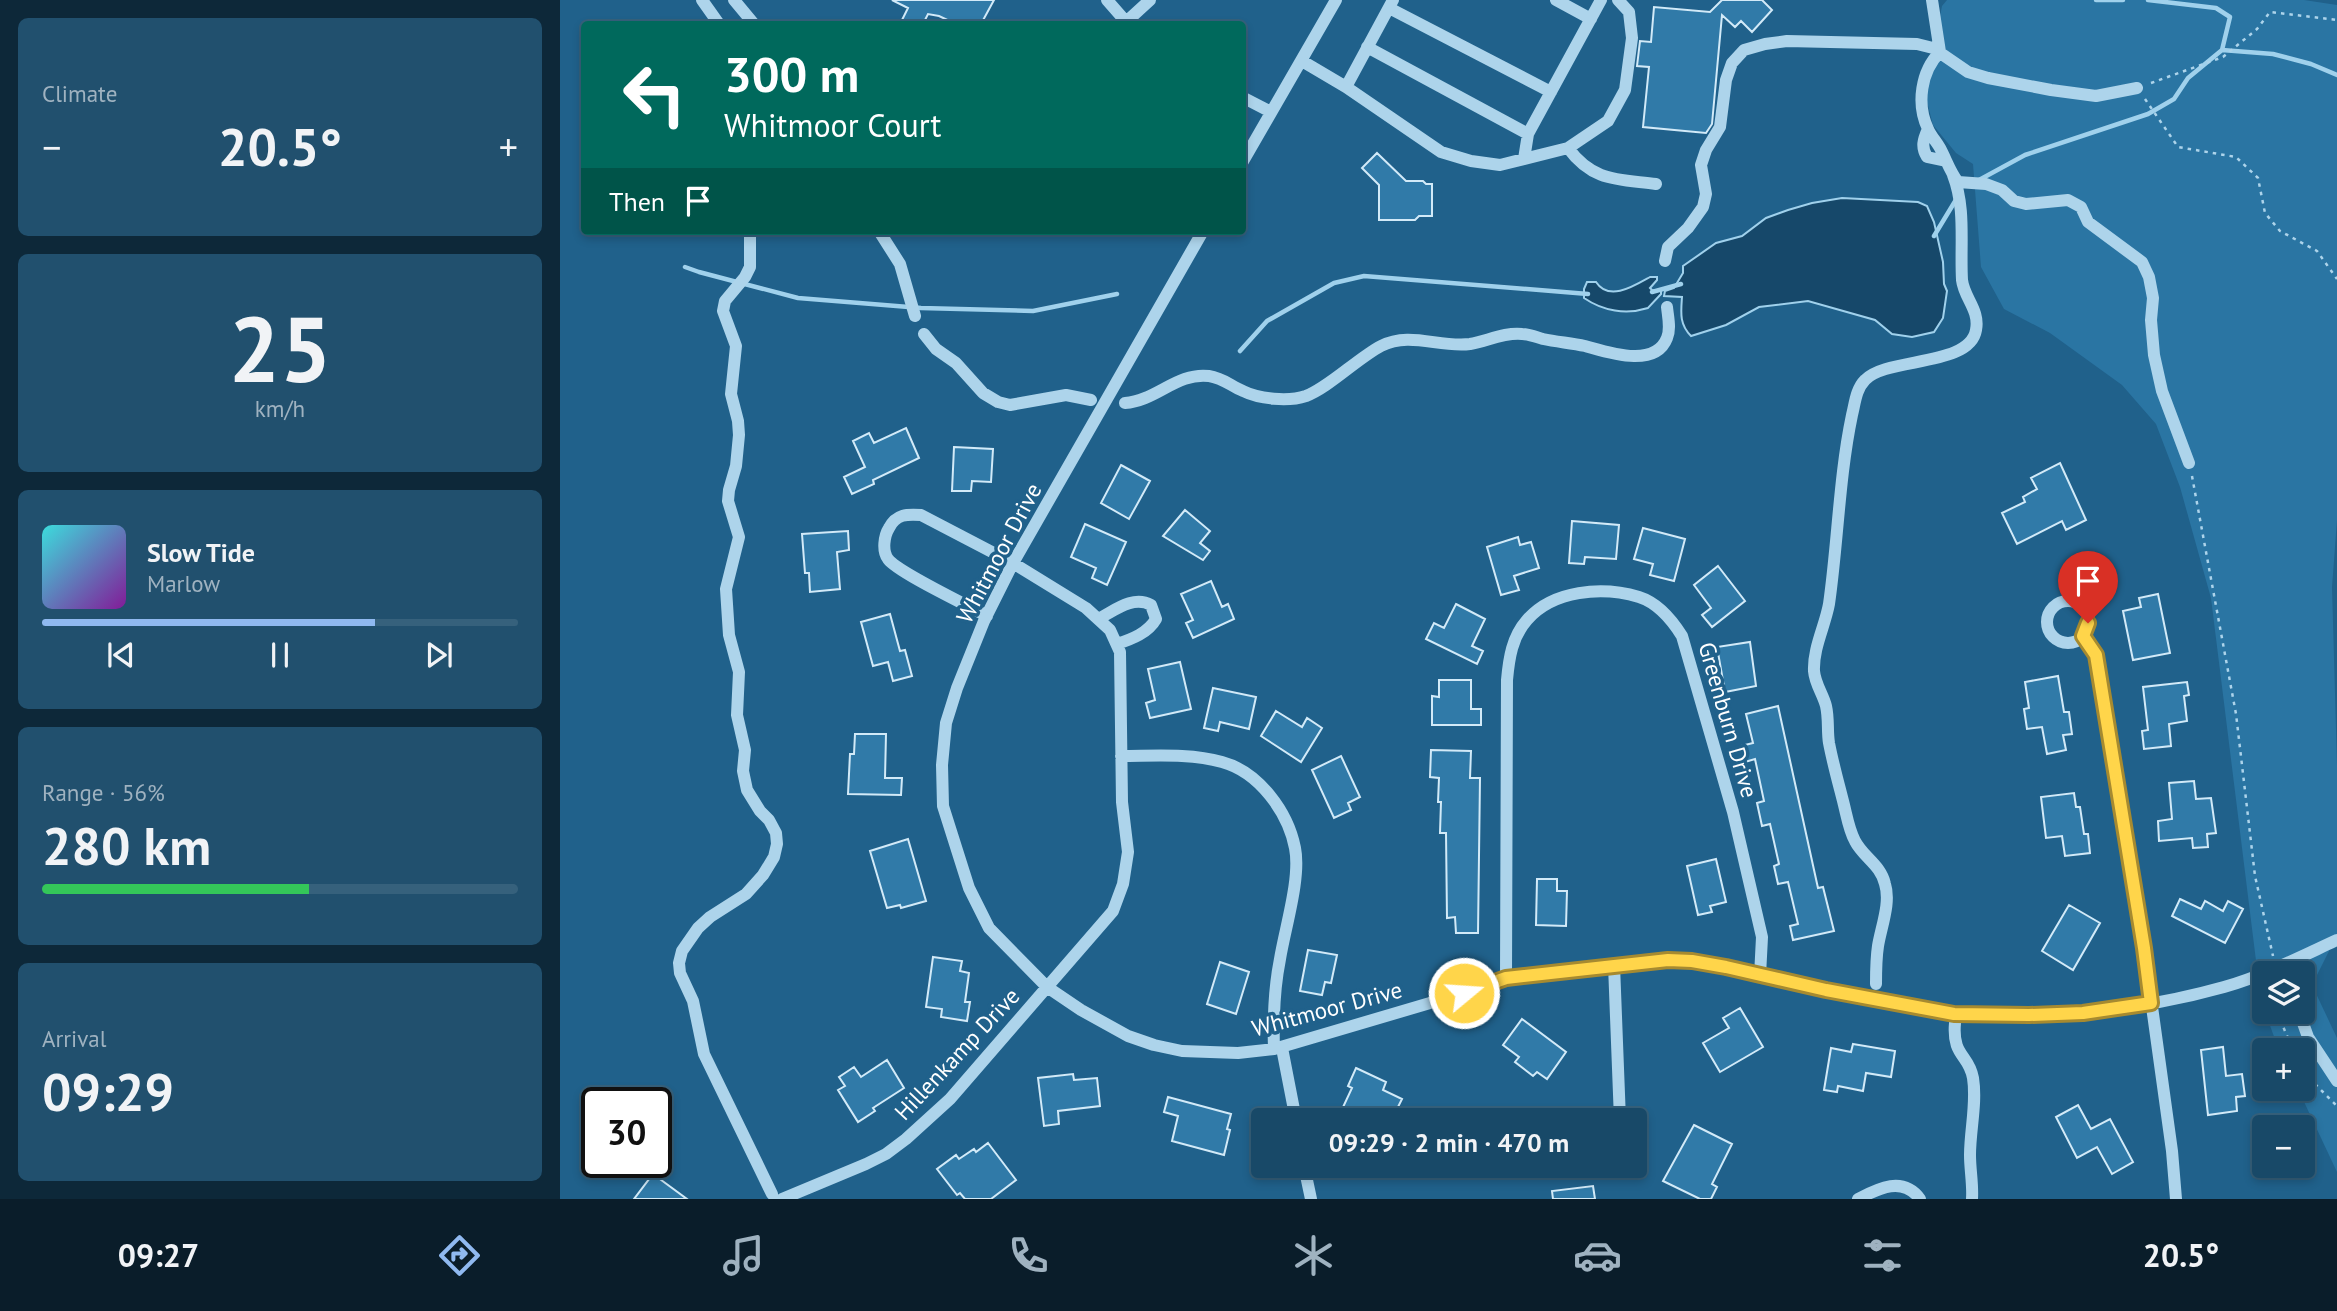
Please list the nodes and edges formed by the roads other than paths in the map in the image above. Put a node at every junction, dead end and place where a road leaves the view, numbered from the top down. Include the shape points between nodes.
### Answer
1 (702, 0) edge
2 (734, 0) edge
3 (1107, 0) edge
4 (1150, 0) edge
5 (1336, 0) edge
6 (1556, 0) edge
7 (1601, 0) edge
8 (1618, 0) edge
9 (1932, 0) edge
10 (1391, 4) edge
11 (1591, 19) junction
12 (717, 21) edge
13 (752, 21) edge
14 (1125, 21) edge
15 (1129, 21) edge
16 (1367, 47) junction
17 (1940, 52) junction
18 (1302, 61) junction
19 (1346, 87) junction
20 (2137, 88) road end
21 (1551, 92) junction
22 (1246, 99) edge
23 (1272, 112) junction
24 (1528, 134) junction
25 (1569, 148) junction
26 (1246, 156) edge
27 (1524, 159) junction
28 (1953, 175) junction
29 (1656, 184) dead end
30 (750, 235) edge
31 (882, 235) edge
32 (1201, 235) edge
33 (1665, 261) dead end
34 (1667, 307) dead end
35 (915, 316) dead end
36 (924, 334) dead end
37 (1091, 400) dead end
38 (1125, 403) dead end
39 (2189, 463) road end
40 (1013, 564) junction
41 (987, 616) junction
42 (1098, 619) junction
43 (2083, 636) dead end
44 (1117, 644) junction
45 (1121, 756) junction
46 (2337, 940) edge
47 (2296, 961) edge
48 (1614, 965) junction
49 (1760, 976) junction
50 (1506, 978) junction
51 (2252, 978) edge
52 (1876, 984) dead end
53 (1047, 987) junction
54 (2151, 1003) junction
55 (1955, 1023) dead end
56 (2303, 1024) edge
57 (1278, 1049) junction
58 (2337, 1081) edge
59 (1293, 1108) edge
60 (1620, 1108) edge
61 (1307, 1178) edge
62 (777, 1196) edge
63 (1311, 1199) edge
64 (1858, 1199) edge
65 (1920, 1199) edge
66 (1972, 1199) edge
67 (2176, 1199) edge

1 - 12 street
2 - 13 street
3 - 14 street
4 - 15 street
5 - 18 street
6 - 11 street
7 - 11 street
8 - 25 street via 1629,12 1632,38 1625,90 1608,121
9 - 17 street
10 - 16 street
10 - 21 street
11 - 21 street
16 - 19 street
16 - 24 street
17 - 20 street via 1968,72 2052,90 2096,96
17 - 28 street via 1931,61 1920,94 1928,129
17 - 33 street via 1917,44 1801,41 1744,50 1732,63 1720,127 1702,165 1703,206 1668,247
18 - 19 street
18 - 23 street
19 - 27 street via 1441,152 1500,164
21 - 24 street
22 - 23 street
23 - 26 street
24 - 27 street
25 - 27 street
25 - 29 street via 1580,164 1603,177
28 - 39 street via 1958,182 1986,184 2026,204 2068,200 2081,207 2088,222 2142,262 2153,298 2154,355 2162,391
28 - 52 street via 1961,214 1962,281 1975,310 1976,334 1960,349 1878,372 1861,385 1841,480 1829,604 1814,668 1855,841 1881,872 1886,888
30 - 62 street via 750,267 725,301 723,311 736,346 731,394 739,435 728,501 739,537 726,589 729,635 739,673 737,715 745,750 743,771 747,790 769,820 777,844 764,876 698,928 679,963 704,1054
31 - 35 street via 900,264
32 - 40 street, Whitmoor Drive
34 - 38 street via 1668,337 1652,353 1637,357 1522,334 1449,345 1399,339 1306,396 1264,397 1210,376 1189,376 1138,402
36 - 37 street via 998,401 1010,405 1066,395
40 - 41 street, Whitmoor Drive
40 - 41 street via 921,514 894,519 887,531 884,546 888,559
40 - 42 street
41 - 53 street, Whitmoor Drive via 946,723 943,806 969,888 989,928
42 - 44 street
42 - 44 street via 1134,601 1151,605 1156,619 1151,628
43 - 54 street via 2096,655
44 - 45 street, Hillenkamp Drive
45 - 53 street, Hillenkamp Drive via 1128,852 1123,884 1113,911
45 - 57 street via 1224,762 1259,782 1283,816 1295,849 1294,890 1273,1009
46 - 47 street, Whitmoor Drive
48 - 49 street, Whitmoor Drive via 1692,961
48 - 50 street, Whitmoor Drive
48 - 60 street
49 - 50 street, Greenburn Drive via 1762,937 1682,636 1663,611 1640,598 1601,591 1559,598 1540,607 1526,621 1509,659
49 - 54 street, Whitmoor Drive via 1954,1014 2083,1013
50 - 57 street, Whitmoor Drive
51 - 54 street, Whitmoor Drive
53 - 57 street, Whitmoor Drive via 1128,1036 1154,1045 1238,1053
53 - 62 street, Hillenkamp Drive via 950,1099 906,1139 866,1164
54 - 67 street
55 - 66 street via 1954,1041 1973,1074 1975,1091
56 - 58 street
57 - 59 street
61 - 63 street
64 - 65 street via 1899,1185

